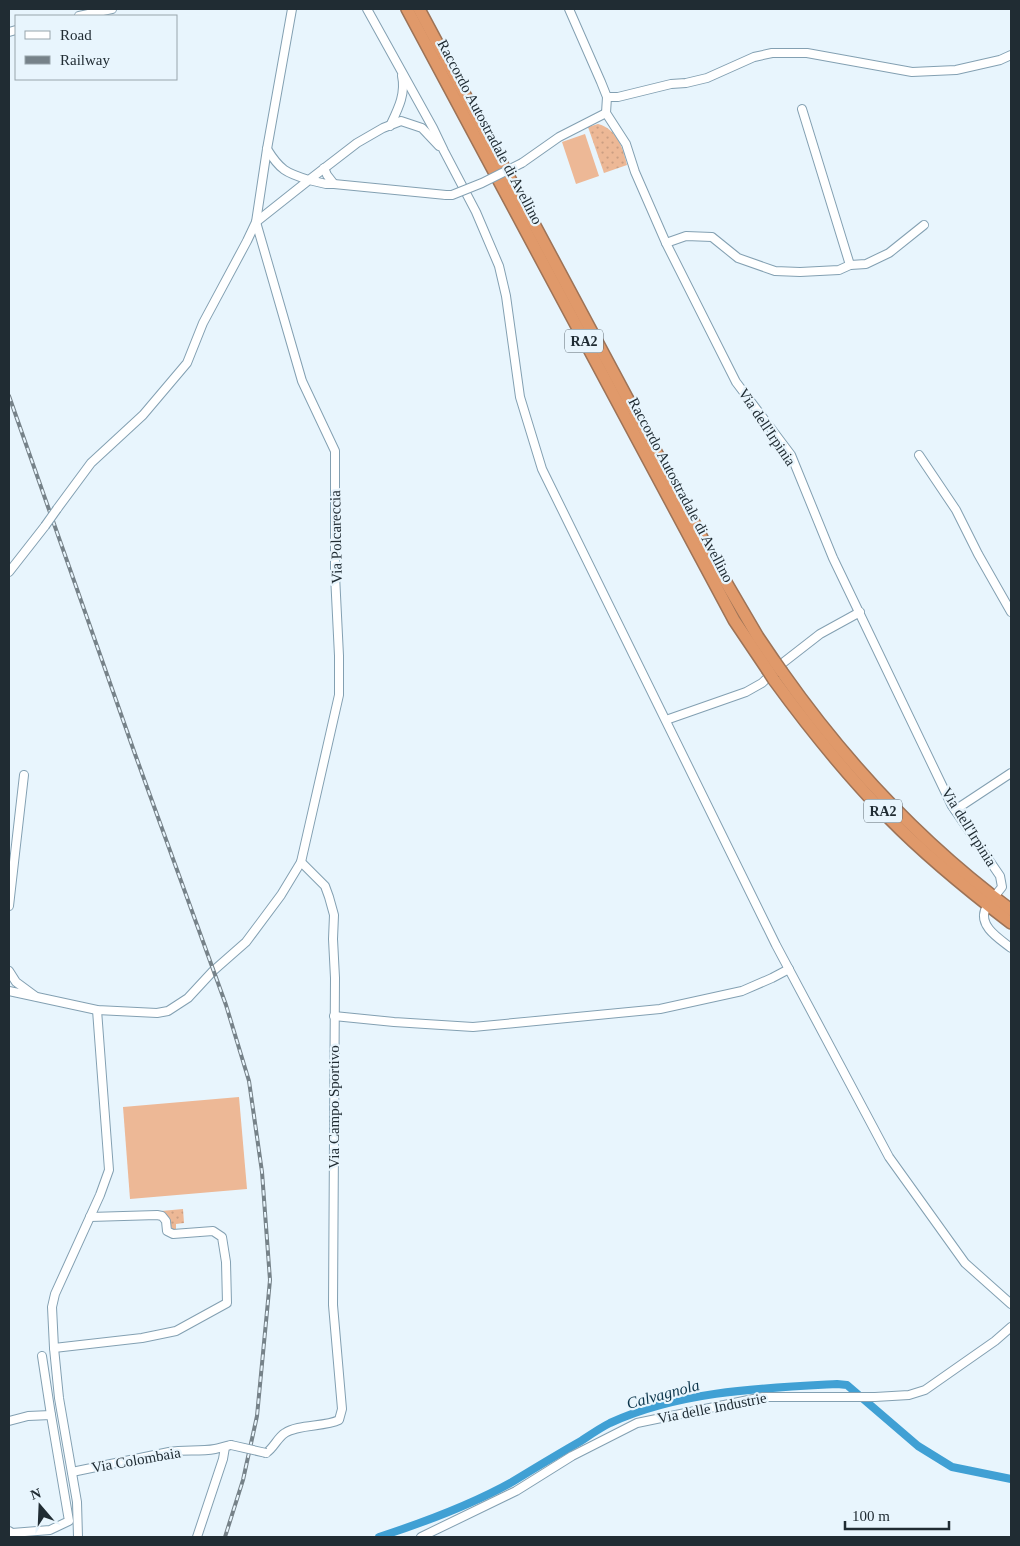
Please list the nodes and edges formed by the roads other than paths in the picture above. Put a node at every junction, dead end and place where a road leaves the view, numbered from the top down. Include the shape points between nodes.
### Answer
1 (112, 9) edge
2 (292, 9) edge
3 (367, 9) edge
4 (407, 9) edge
5 (419, 9) edge
6 (569, 9) edge
7 (83, 15) edge
8 (1011, 55) edge
9 (399, 65) junction
10 (607, 98) junction
11 (802, 109) dead end
12 (606, 113) junction
13 (390, 126) junction
14 (267, 149) junction
15 (444, 151) junction
16 (324, 168) junction
17 (309, 180) junction
18 (334, 184) junction
19 (256, 222) junction
20 (924, 225) dead end
21 (666, 243) junction
22 (850, 266) junction
23 (919, 455) dead end
24 (9, 572) edge
25 (860, 612) junction
26 (1011, 612) edge
27 (771, 666) junction
28 (778, 676) junction
29 (666, 720) junction
30 (1011, 773) edge
31 (24, 775) dead end
32 (955, 810) junction
33 (301, 862) junction
34 (998, 892) dead end
35 (9, 906) edge
36 (985, 910) dead end
37 (1011, 910) edge
38 (1011, 923) edge
39 (1011, 948) edge
40 (789, 969) junction
41 (9, 971) edge
42 (9, 991) edge
43 (37, 998) junction
44 (97, 1010) junction
45 (334, 1016) junction
46 (90, 1217) junction
47 (1011, 1304) edge
48 (1011, 1327) edge
49 (54, 1348) junction
50 (42, 1356) dead end
51 (52, 1415) junction
52 (9, 1421) edge
53 (228, 1446) junction
54 (72, 1472) junction
55 (9, 1531) edge
56 (51, 1534) edge
57 (78, 1537) edge
58 (198, 1537) edge
59 (421, 1537) edge

1 - 7 street
2 - 14 street
3 - 9 street
4 - 27 highway, Raccordo Autostradale di Avellino / RA2 via 734,620
5 - 27 highway, Raccordo Autostradale di Avellino / RA2
6 - 10 street
8 - 10 street via 956,70 912,72 807,54 772,53 754,57 707,78
9 - 13 street via 404,86 402,100
9 - 15 street
10 - 12 street
11 - 22 street
12 - 18 street, bridge via 559,137 522,163 452,195
12 - 21 street, Via dell'Irpinia via 626,144 634,172
13 - 15 street via 401,121 422,128
13 - 16 street via 357,143
14 - 17 street via 275,163 288,173
14 - 19 street
15 - 29 street via 476,212 499,266 520,397 542,469
16 - 17 street
16 - 18 street
17 - 18 street
17 - 19 street
19 - 24 street, bridge via 202,323 187,363 142,415 91,464
19 - 33 street, Via Polcareccia via 302,381 335,451 338,695
20 - 22 street via 888,253 866,264
21 - 22 street via 686,236 712,237 738,258 775,271 839,270
21 - 25 street, Via dell'Irpinia via 736,382 790,455 833,558
23 - 26 street via 956,510
25 - 29 street via 820,634 762,683 746,692
25 - 32 street, Via dell'Irpinia
27 - 28 highway, Raccordo Autostradale di Avellino / RA2, bridge
28 - 37 highway, Raccordo Autostradale di Avellino / RA2 via 882,795 942,853
28 - 38 highway, Raccordo Autostradale di Avellino / RA2 via 832,756 888,817
29 - 40 street
30 - 32 street
31 - 35 street
32 - 34 street, Via dell'Irpinia via 1000,876 1002,886
33 - 44 street via 253,933 188,998 168,1011 157,1013
33 - 45 street, Via Campo Sportivo via 325,886 334,915
36 - 39 street via 985,924
40 - 45 street via 742,991 650,1010 474,1027
40 - 47 street via 889,1157 965,1263
41 - 43 street via 16,982
42 - 43 street
43 - 44 street
44 - 46 street via 109,1170
45 - 53 street, Via Campo Sportivo, bridge via 333,1305 341,1415 335,1422 284,1433 266,1453
46 - 49 street via 55,1294 52,1307
46 - 49 street via 157,1214 162,1216 168,1231 173,1234 213,1231 222,1237 227,1303 176,1331
48 - 59 street, Via delle Industrie via 924,1390 909,1395 763,1396 636,1423 516,1490
49 - 54 street
50 - 51 street
51 - 52 street
51 - 56 street via 69,1521
53 - 54 street, Via Colombaia via 175,1450
53 - 58 street
54 - 57 street
55 - 56 street

